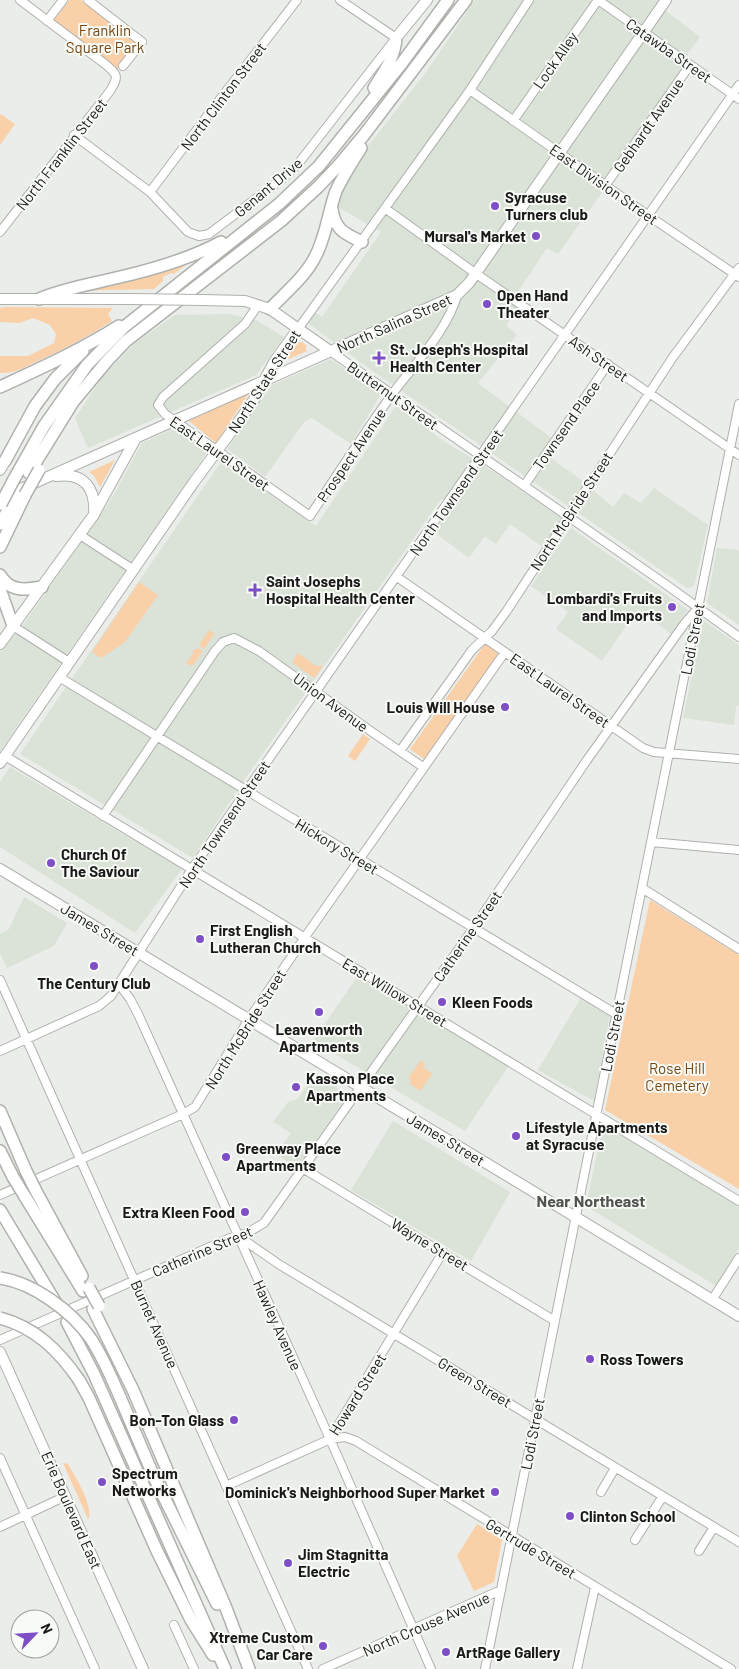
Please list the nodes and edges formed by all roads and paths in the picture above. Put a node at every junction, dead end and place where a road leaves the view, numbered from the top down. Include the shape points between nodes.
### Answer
1 (20, 0) edge
2 (62, 0) edge
3 (88, 0) edge
4 (297, 0) edge
5 (340, 0) edge
6 (427, 0) edge
7 (448, 0) edge
8 (466, 0) edge
9 (529, 0) edge
10 (598, 0) edge
11 (666, 0) edge
12 (47, 21) junction
13 (644, 32) junction
14 (396, 38) junction
15 (690, 65) junction
16 (123, 66) dead end
17 (739, 85) edge
18 (470, 90) junction
19 (736, 97) edge
20 (393, 98) junction
21 (513, 121) junction
22 (74, 135) junction
23 (342, 138) junction
24 (560, 153) junction
25 (605, 186) junction
26 (150, 192) junction
27 (331, 206) junction
28 (386, 209) junction
29 (649, 216) junction
30 (253, 224) junction
31 (0, 232) edge
32 (362, 242) junction
33 (475, 273) junction
34 (738, 273) edge
35 (457, 295) junction
36 (0, 299) edge
37 (39, 299) junction
38 (152, 305) junction
39 (258, 305) junction
40 (270, 309) junction
41 (298, 329) junction
42 (565, 335) junction
43 (91, 343) junction
44 (330, 351) junction
45 (608, 364) junction
46 (24, 376) junction
47 (0, 379) edge
48 (262, 382) junction
49 (0, 387) edge
50 (649, 393) junction
51 (392, 395) junction
52 (739, 404) edge
53 (174, 421) junction
54 (136, 438) junction
55 (730, 449) junction
56 (218, 451) junction
57 (739, 455) edge
58 (481, 456) junction
59 (2, 465) edge
60 (36, 475) junction
61 (524, 486) junction
62 (21, 495) junction
63 (0, 498) edge
64 (0, 504) edge
65 (94, 516) junction
66 (310, 516) joint
67 (568, 516) junction
68 (0, 524) edge
69 (0, 533) edge
70 (80, 536) junction
71 (0, 548) edge
72 (134, 570) junction
73 (0, 575) edge
74 (397, 577) junction
75 (42, 587) junction
76 (0, 588) edge
77 (698, 608) junction
78 (13, 626) junction
79 (677, 634) junction
80 (739, 637) edge
81 (485, 638) junction
82 (692, 640) junction
83 (0, 644) edge
84 (505, 652) junction
85 (69, 662) junction
86 (59, 677) junction
87 (316, 691) junction
88 (611, 727) junction
89 (156, 737) junction
90 (400, 751) junction
91 (668, 753) junction
92 (2, 757) edge
93 (739, 759) edge
94 (424, 767) junction
95 (246, 791) junction
96 (103, 816) junction
97 (651, 842) junction
98 (739, 850) edge
99 (359, 860) junction
100 (0, 869) edge
101 (192, 869) junction
102 (642, 888) junction
103 (473, 928) junction
104 (305, 937) junction
105 (739, 949) edge
106 (138, 952) junction
107 (0, 980) edge
108 (119, 984) junction
109 (418, 1006) junction
110 (616, 1014) junction
111 (249, 1019) junction
112 (27, 1039) junction
113 (0, 1050) edge
114 (361, 1087) junction
115 (0, 1111) edge
116 (183, 1114) junction
117 (596, 1114) junction
118 (0, 1151) edge
119 (81, 1159) junction
120 (304, 1169) junction
121 (0, 1195) edge
122 (739, 1201) edge
123 (0, 1210) edge
124 (576, 1217) junction
125 (238, 1236) junction
126 (443, 1252) junction
127 (739, 1258) edge
128 (0, 1278) edge
129 (135, 1280) junction
130 (86, 1290) junction
131 (712, 1300) junction
132 (739, 1316) edge
133 (0, 1318) edge
134 (555, 1321) junction
135 (394, 1334) junction
136 (0, 1340) edge
137 (0, 1352) edge
138 (535, 1418) junction
139 (330, 1438) junction
140 (0, 1458) edge
141 (615, 1468) junction
142 (226, 1486) junction
143 (601, 1492) dead end
144 (66, 1496) junction
145 (663, 1496) junction
146 (26, 1515) junction
147 (0, 1527) edge
148 (714, 1527) junction
149 (512, 1536) junction
150 (636, 1540) dead end
151 (739, 1542) edge
152 (698, 1552) dead end
153 (595, 1587) junction
154 (501, 1590) junction
155 (174, 1625) dead end
156 (413, 1629) junction
157 (95, 1669) edge
158 (142, 1669) edge
159 (194, 1669) edge
160 (223, 1669) edge
161 (248, 1669) edge
162 (308, 1669) edge
163 (323, 1669) edge
164 (431, 1669) edge
165 (485, 1669) edge
166 (577, 1669) edge
167 (731, 1669) edge

1 - 12 street
2 - 12 street
3 - 16 street via 142,42
4 - 26 street, North Clinton Street
5 - 14 street
6 - 14 main road, Genant Drive
7 - 23 highway
8 - 20 highway
9 - 18 street, North State Street
10 - 13 street, Catawba Street
10 - 21 street, Lock Alley
11 - 13 main road, North Salina Street
12 - 22 street, North Franklin Street via 116,74 110,91
13 - 15 street, Catawba Street
13 - 24 main road, North Salina Street
14 - 23 highway via 396,50 390,63
14 - 26 street, Genant Drive via 298,164 282,180 209,234 199,236 188,232
15 - 19 street, Catawba Street
15 - 25 street, Gebhardt Avenue
17 - 19 street, North Townsend Street
18 - 21 street, East Division Street
18 - 28 street, North State Street
19 - 29 street, North Townsend Street
20 - 27 highway via 344,175
20 - 60 highway via 318,187 281,221 126,342 107,361 65,414
21 - 24 street, East Division Street
22 - 26 street, Genant Drive
22 - 31 street, North Franklin Street
23 - 30 highway via 292,193
24 - 25 street, East Division Street
24 - 33 main road, North Salina Street
25 - 29 street, East Division Street
27 - 32 highway via 337,227
27 - 40 highway via 315,257
28 - 32 street, North State Street
28 - 33 street, Ash Street
29 - 34 street, East Division Street
29 - 42 street, North Townsend Street
30 - 37 highway via 202,253 171,264
30 - 38 highway
32 - 41 street, North State Street
33 - 35 main road, North Salina Street
33 - 42 street, Ash Street
34 - 50 street, North McBride Street
35 - 44 main road, North Salina Street
35 - 51 street, Prospect Avenue via 434,339
36 - 37 main road, Butternut Street
37 - 39 main road, Butternut Street, bridge via 231,300
38 - 43 highway
38 - 64 highway, bridge via 124,327 87,365 44,426
39 - 40 main road, Butternut Street
39 - 53 street, East Laurel Street via 246,324 163,397 158,405
40 - 41 main road, Butternut Street
41 - 44 main road, Butternut Street
41 - 48 main road, North State Street
42 - 45 street, Ash Street
42 - 58 street, North Townsend Street
43 - 46 highway
43 - 59 highway via 55,379 35,406
44 - 48 main road, North Salina Street
44 - 51 street, Butternut Street
45 - 50 street, Ash Street
45 - 61 street, Townsend Place
46 - 47 highway
46 - 49 highway
48 - 53 main road, North Salina Street
48 - 56 main road, North State Street via 255,398
50 - 55 street, Ash Street
50 - 67 street, North McBride Street
51 - 58 street, Butternut Street
51 - 66 street, Prospect Avenue
52 - 55 street, Lodi Street
53 - 54 main road, North Salina Street
53 - 56 street, East Laurel Street
54 - 60 main road, North Salina Street
54 - 65 main road
55 - 57 street, Ash Street
55 - 77 street, Lodi Street
56 - 66 street, East Laurel Street
56 - 72 main road, North State Street
58 - 61 street, Butternut Street
58 - 74 street, North Townsend Street
60 - 62 highway, bridge
60 - 63 main road, North Salina Street
60 - 65 main road via 67,475 81,479 92,493
61 - 67 street, Butternut Street
62 - 68 highway
62 - 69 highway
62 - 71 highway
65 - 70 main road
67 - 77 street, Butternut Street
67 - 81 street, North McBride Street via 506,612
70 - 72 street
70 - 75 main road
72 - 85 main road, North State Street
73 - 75 highway via 6,584 18,590
74 - 81 street, East Laurel Street
74 - 87 street, North Townsend Street
75 - 78 main road
76 - 78 highway
77 - 79 street, Catherine Street
77 - 80 street, Butternut Street
77 - 82 street, Lodi Street
78 - 83 main road
78 - 85 street
79 - 82 street
79 - 88 street, Catherine Street
81 - 84 street, East Laurel Street
81 - 90 street, North McBride Street via 472,650
82 - 91 street, Lodi Street
84 - 88 street, East Laurel Street
84 - 94 street, North McBride Street
85 - 86 main road, North State Street
86 - 89 street, Hickory Street
86 - 92 main road, North State Street
87 - 89 street, Union Avenue via 259,651 238,639 227,640 215,651
87 - 90 street, Union Avenue
87 - 95 street, North Townsend Street
88 - 91 street, East Laurel Street via 643,748
88 - 103 street, Catherine Street
89 - 95 street, Hickory Street
89 - 96 street
90 - 94 street, Union Avenue
91 - 93 street, East Laurel Street
91 - 97 street, Lodi Street
92 - 96 street, East Willow Street
94 - 99 street, North McBride Street
95 - 99 street, Hickory Street
95 - 101 street, North Townsend Street
96 - 101 street, East Willow Street
97 - 98 street
97 - 102 street, Lodi Street
99 - 103 street, Hickory Street
99 - 104 street, North McBride Street
100 - 106 main road, James Street
101 - 104 street, East Willow Street
101 - 106 street, North Townsend Street
102 - 105 street
102 - 110 street, Lodi Street
103 - 109 street, Catherine Street
103 - 110 street, Hickory Street
104 - 109 street, East Willow Street
104 - 111 street, North McBride Street
106 - 108 street, North Townsend Street
106 - 111 main road, James Street
107 - 112 street, Burnet Avenue
108 - 112 street, North Townsend Street via 104,1003
108 - 116 street, Hawley Avenue via 138,1014
109 - 114 street, Catherine Street
109 - 117 street, East Willow Street
110 - 117 street, Lodi Street
111 - 114 main road, James Street
111 - 116 street, North McBride Street via 200,1100
112 - 113 street, North Townsend Street
112 - 119 street, Burnet Avenue
114 - 120 street, Catherine Street
114 - 124 main road, James Street
115 - 130 highway, bridge via 26,1171
116 - 119 street, North McBride Street
116 - 125 street, Hawley Avenue
117 - 122 street, East Willow Street
117 - 124 street, Lodi Street
118 - 130 highway, bridge via 24,1195
119 - 121 street, North McBride Street
119 - 129 street, Burnet Avenue
120 - 125 street, Catherine Street via 264,1223
120 - 126 street, Wayne Street
123 - 160 highway, bridge via 94,1374
124 - 131 main road, James Street
124 - 134 street, Lodi Street
125 - 129 street, Catherine Street
125 - 135 street, Green Street
125 - 139 street, Hawley Avenue
126 - 134 street, Wayne Street
126 - 135 street, Howard Street
127 - 131 street
128 - 161 highway, bridge via 14,1281 54,1302 83,1328 102,1357 154,1477
129 - 136 street, Catherine Street
129 - 142 street, Burnet Avenue
130 - 161 highway via 133,1390 226,1608
131 - 132 main road, James Street
133 - 160 highway, bridge via 44,1339 79,1380 191,1620
134 - 138 street, Lodi Street
135 - 138 street, Green Street
135 - 139 street, Howard Street
137 - 144 main road, Erie Boulevard East
138 - 141 street, Green Street
138 - 149 street, Lodi Street
139 - 142 street, Howard Street
139 - 149 street, Gertrude Street via 345,1436 356,1441
139 - 156 street, Hawley Avenue
140 - 146 street
141 - 143 street
141 - 145 street, Green Street
142 - 162 street, Burnet Avenue
144 - 146 street
144 - 158 main road, Erie Boulevard East
145 - 148 street, Green Street
145 - 150 street
146 - 147 street
146 - 157 street
148 - 151 street, Green Street
148 - 152 street
149 - 153 street, Gertrude Street
149 - 154 street, Lodi Street
153 - 166 street
153 - 167 street, Gertrude Street
154 - 156 street, North Crouse Avenue
154 - 165 street, Lodi Street
155 - 159 street
156 - 163 street, North Crouse Avenue
156 - 164 street, Hawley Avenue

